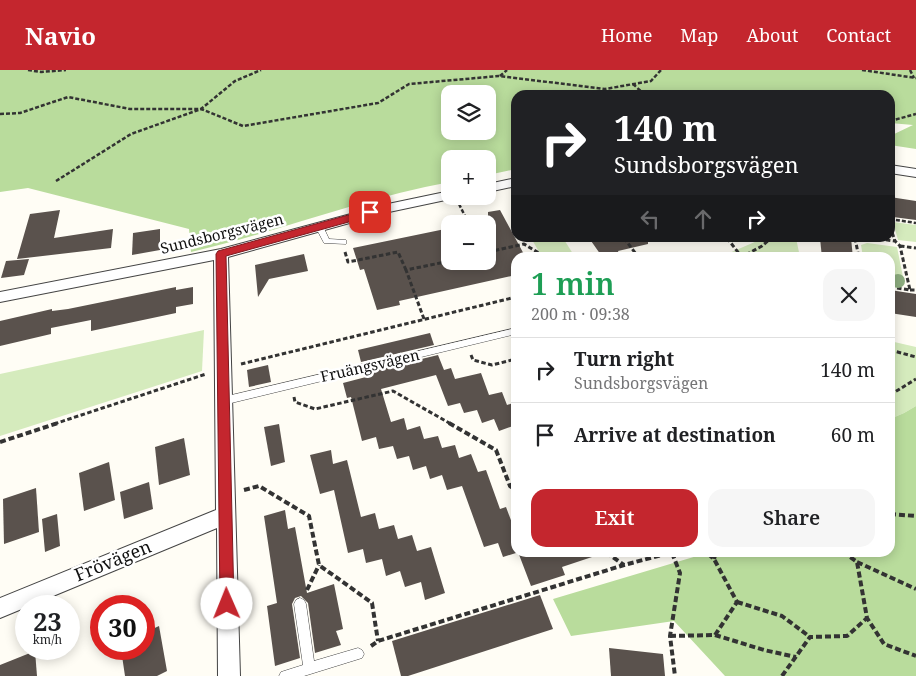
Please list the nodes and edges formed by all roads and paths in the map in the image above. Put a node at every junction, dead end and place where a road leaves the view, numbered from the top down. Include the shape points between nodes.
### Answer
1 (28, 70) edge
2 (66, 70) edge
3 (261, 70) edge
4 (507, 70) edge
5 (661, 70) edge
6 (863, 70) edge
7 (910, 70) edge
8 (499, 76) junction
9 (915, 78) edge
10 (633, 84) junction
11 (640, 90) edge
12 (201, 109) junction
13 (0, 114) edge
14 (916, 114) edge
15 (895, 120) edge
16 (895, 170) edge
17 (916, 173) edge
18 (56, 181) dead end
19 (511, 183) edge
20 (496, 186) edge
21 (441, 197) edge
22 (895, 221) edge
23 (916, 223) edge
24 (319, 226) junction
25 (896, 241) edge
26 (343, 242) joint
27 (730, 242) edge
28 (766, 242) edge
29 (900, 246) junction
30 (916, 248) edge
31 (496, 250) edge
32 (537, 252) edge
33 (738, 252) edge
34 (749, 252) edge
35 (221, 254) junction
36 (441, 263) edge
37 (406, 270) junction
38 (895, 288) edge
39 (910, 290) junction
40 (916, 290) edge
41 (0, 297) edge
42 (511, 298) edge
43 (424, 319) junction
44 (511, 332) edge
45 (466, 343) junction
46 (895, 351) edge
47 (916, 357) edge
48 (511, 360) edge
49 (223, 369) junction
50 (916, 379) edge
51 (291, 384) junction
52 (895, 391) edge
53 (223, 401) junction
54 (0, 442) edge
55 (511, 487) edge
56 (225, 494) junction
57 (895, 514) edge
58 (225, 515) junction
59 (916, 516) edge
60 (613, 557) edge
61 (656, 557) edge
62 (674, 557) edge
63 (712, 557) edge
64 (850, 557) edge
65 (714, 559) joint
66 (857, 562) junction
67 (319, 564) junction
68 (624, 565) junction
69 (916, 589) edge
70 (737, 602) junction
71 (300, 604) joint
72 (0, 608) edge
73 (867, 618) junction
74 (715, 635) junction
75 (670, 636) junction
76 (810, 637) junction
77 (378, 641) junction
78 (358, 654) joint
79 (916, 656) edge
80 (796, 657) junction
81 (309, 669) junction
82 (229, 676) edge
83 (285, 676) edge
84 (675, 676) edge
85 (782, 676) edge

1 - 2 path
3 - 12 path via 235,80
4 - 8 path
5 - 10 path via 651,81
6 - 9 path
7 - 9 path
8 - 10 path via 605,89
8 - 12 path via 409,84 378,103 243,126
10 - 11 path
12 - 13 path via 130,109 68,97 20,113
12 - 18 path via 131,134
14 - 15 path
16 - 17 street
19 - 20 street
21 - 24 street, Sundsborgsvägen
22 - 23 path
24 - 26 lane via 326,241
24 - 35 street, Sundsborgsvägen
25 - 29 path
26 - 37 path via 348,262 398,252
27 - 33 path
28 - 34 path
29 - 30 path
29 - 39 path
31 - 32 path via 524,244
35 - 41 street, Sundsborgsvägen
35 - 49 street
36 - 37 path
37 - 43 path
38 - 39 path
39 - 40 path
42 - 43 path
43 - 49 path
44 - 45 lane, Fruängsvägen
45 - 48 path via 473,360 492,365
45 - 51 lane, Fruängsvägen
46 - 47 path
49 - 53 street
49 - 54 path
50 - 52 path
51 - 53 lane, Fruängsvägen
51 - 55 path via 295,402 315,409 393,391 496,450
53 - 56 street
56 - 58 street
56 - 67 path via 259,486 309,516
57 - 59 path
58 - 72 street, Frövägen
58 - 82 street
60 - 68 path
61 - 68 path
62 - 75 path via 680,573
63 - 65 path
64 - 66 path
65 - 70 path
66 - 69 path
66 - 73 path
67 - 71 path
67 - 77 path via 372,603
68 - 77 path
70 - 74 path
70 - 76 path via 782,616
71 - 81 lane
73 - 76 path via 846,636
73 - 79 path via 884,644
74 - 75 path
74 - 80 path
75 - 84 path
76 - 80 path
77 - 78 path
78 - 81 lane
80 - 85 path
81 - 83 lane

